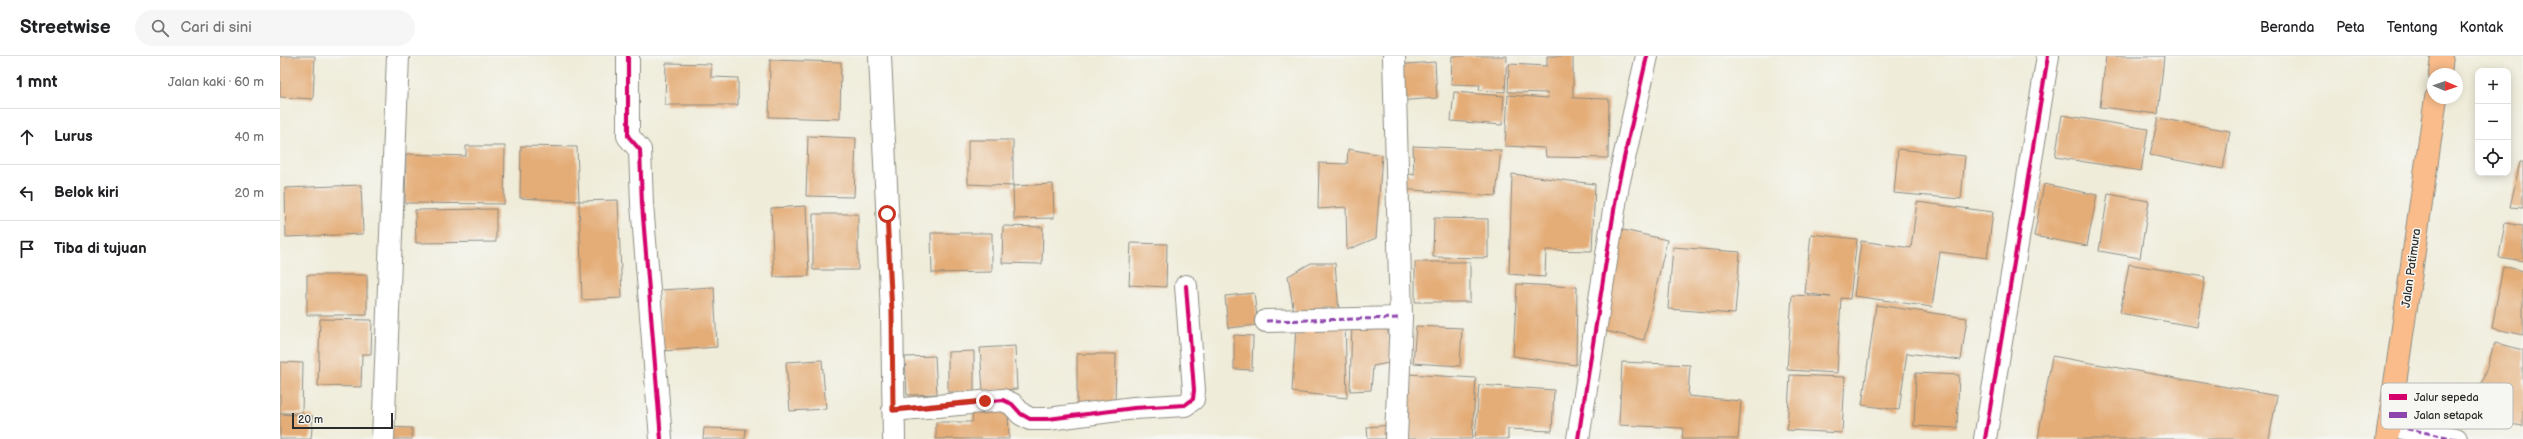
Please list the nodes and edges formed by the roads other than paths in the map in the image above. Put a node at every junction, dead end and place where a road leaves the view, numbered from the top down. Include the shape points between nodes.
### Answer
1 (398, 56) edge
2 (628, 56) edge
3 (880, 56) edge
4 (1394, 56) edge
5 (1646, 56) edge
6 (2048, 56) edge
7 (2442, 56) edge
8 (2441, 68) edge
9 (2435, 104) edge
10 (1186, 286) dead end
11 (1401, 318) junction
12 (1266, 321) dead end
13 (2395, 383) edge
14 (893, 410) junction
15 (2388, 432) edge
16 (383, 439) edge
17 (661, 439) edge
18 (894, 439) edge
19 (1396, 439) edge
20 (1578, 439) edge
21 (1985, 439) edge
22 (2456, 439) edge

1 - 16 street
2 - 17 street via 628,136 640,150
3 - 14 street via 892,313
4 - 11 street
5 - 20 street via 1618,185
6 - 21 street
7 - 8 highway
9 - 13 highway, Jalan Patimura
10 - 14 street via 1194,390 1193,399 1185,404 1048,419 1030,419 1012,404 1002,400
11 - 12 street
11 - 19 street
14 - 18 street
15 - 22 street

